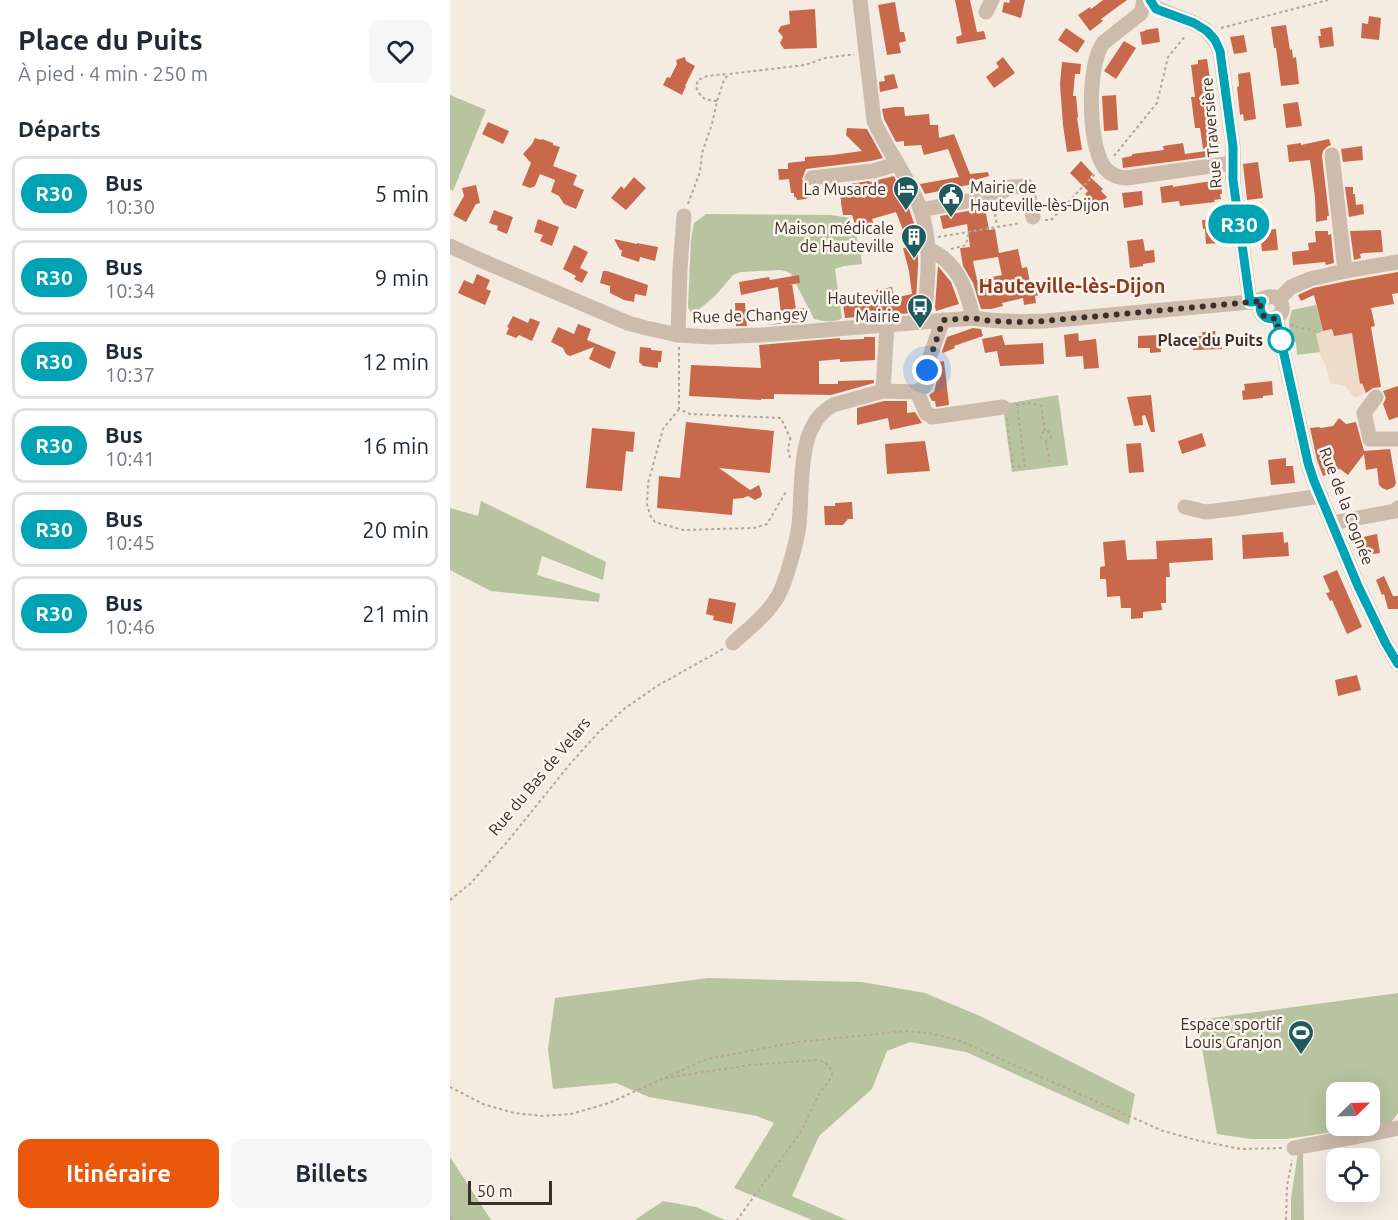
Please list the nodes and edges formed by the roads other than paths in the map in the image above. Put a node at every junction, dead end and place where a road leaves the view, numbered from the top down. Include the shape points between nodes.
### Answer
1 (860, 0) edge
2 (1144, 0) edge
3 (1150, 0) edge
4 (1332, 155) dead end
5 (1233, 163) junction
6 (897, 164) junction
7 (812, 178) dead end
8 (921, 210) junction
9 (684, 216) road end
10 (1034, 220) road end
11 (450, 246) edge
12 (933, 251) junction
13 (1398, 262) edge
14 (1345, 270) junction
15 (1279, 299) junction
16 (1256, 301) junction
17 (973, 318) junction
18 (943, 320) junction
19 (924, 321) junction
20 (1277, 323) junction
21 (887, 325) junction
22 (678, 335) junction
23 (884, 390) junction
24 (917, 392) junction
25 (1376, 397) dead end
26 (1010, 406) road end
27 (1398, 439) edge
28 (1321, 496) junction
29 (1185, 507) dead end
30 (1398, 508) edge
31 (1332, 523) junction
32 (733, 643) road end
33 (1398, 664) edge
34 (1398, 1128) edge
35 (1294, 1148) road end

1 - 6 street via 874,121
2 - 5 street via 1141,13 1103,43 1095,60 1092,120 1103,166 1113,175 1126,178
3 - 5 street, Rue Traversière via 1156,9 1207,31 1218,46
4 - 14 street
5 - 16 street, Rue Traversière
6 - 7 street via 873,171
6 - 8 street
8 - 10 street via 1027,186
8 - 12 street
9 - 22 street
11 - 22 street, Rue de Changey via 618,319
12 - 17 street via 960,276
12 - 19 street
13 - 14 street
14 - 15 street via 1300,282
15 - 16 street, Rue de Changey via 1269,296
15 - 20 street, Rue de la Cognée via 1283,310
16 - 17 street, Rue de Changey via 1045,321
16 - 20 street, Rue de la Cognée via 1262,315
17 - 18 street, Rue de Changey
18 - 19 street, Rue de Changey
18 - 24 street via 930,356 926,386
19 - 21 street, Rue de Changey
20 - 28 street, Rue de la Cognée via 1308,463
21 - 22 street, Rue de Changey via 735,336
21 - 23 street
23 - 24 street
23 - 32 street via 833,405 814,424 797,461 799,528 778,596 764,615
24 - 26 street via 926,413 932,417
25 - 27 street via 1364,413 1370,439
28 - 29 street via 1206,512
28 - 31 street, Rue de la Cognée
30 - 31 street
31 - 33 street, Rue de la Cognée via 1358,586
34 - 35 street

